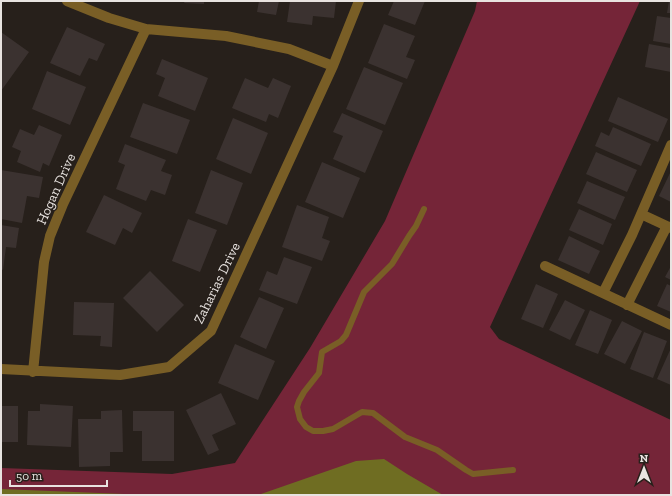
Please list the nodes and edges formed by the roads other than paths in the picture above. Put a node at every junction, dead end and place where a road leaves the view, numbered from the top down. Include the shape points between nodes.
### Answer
1 (68, 1) edge
2 (359, 1) edge
3 (146, 29) junction
4 (333, 66) junction
5 (671, 145) edge
6 (424, 209) dead end
7 (640, 214) junction
8 (669, 227) edge
9 (545, 266) dead end
10 (603, 294) junction
11 (627, 305) junction
12 (671, 325) edge
13 (1, 369) edge
14 (33, 372) junction
15 (513, 470) dead end

1 - 3 street via 109,18
2 - 4 street, Zaharias Drive
3 - 4 street via 226,36 289,49
3 - 14 street, Hogan Drive via 50,236 44,262
4 - 14 street, Zaharias Drive via 212,331 169,367 120,375
5 - 7 street
6 - 15 lane via 392,264 364,292 346,335 341,341 322,352 319,373 297,407 300,419 306,428 323,431 333,429 357,414 368,411 405,436 437,450 473,474
7 - 8 street
7 - 10 street
8 - 11 street
9 - 10 street
10 - 11 street
11 - 12 street
13 - 14 street, Zaharias Drive

